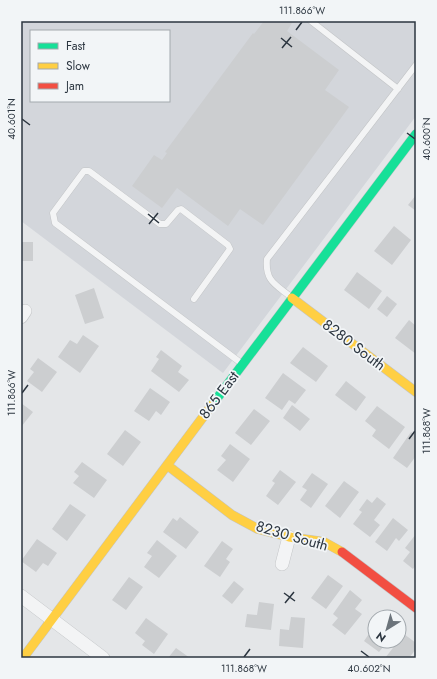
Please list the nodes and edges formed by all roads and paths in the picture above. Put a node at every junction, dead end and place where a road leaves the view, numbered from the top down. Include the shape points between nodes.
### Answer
1 (311, 21) edge
2 (416, 65) edge
3 (398, 89) junction
4 (416, 134) edge
5 (292, 298) junction
6 (194, 299) dead end
7 (242, 364) junction
8 (416, 392) edge
9 (166, 465) junction
10 (289, 537) junction
11 (282, 564) dead end
12 (21, 596) edge
13 (416, 608) edge
14 (52, 619) junction
15 (23, 658) edge
16 (103, 658) edge

1 - 3 lane
2 - 3 lane
3 - 5 lane via 267,259 268,277
4 - 5 street, 865 East
5 - 7 street, 865 East
5 - 8 street, 8280 South
6 - 7 lane via 230,249 228,245 181,209 166,224 160,224 89,171 84,172 53,213 55,223
7 - 9 street, 865 East
9 - 10 street, 8230 South via 232,515 258,528
9 - 14 street, 865 East
10 - 11 street
10 - 13 street, 8230 South via 324,542 341,551
12 - 14 street
14 - 15 street, 865 East
14 - 16 street

